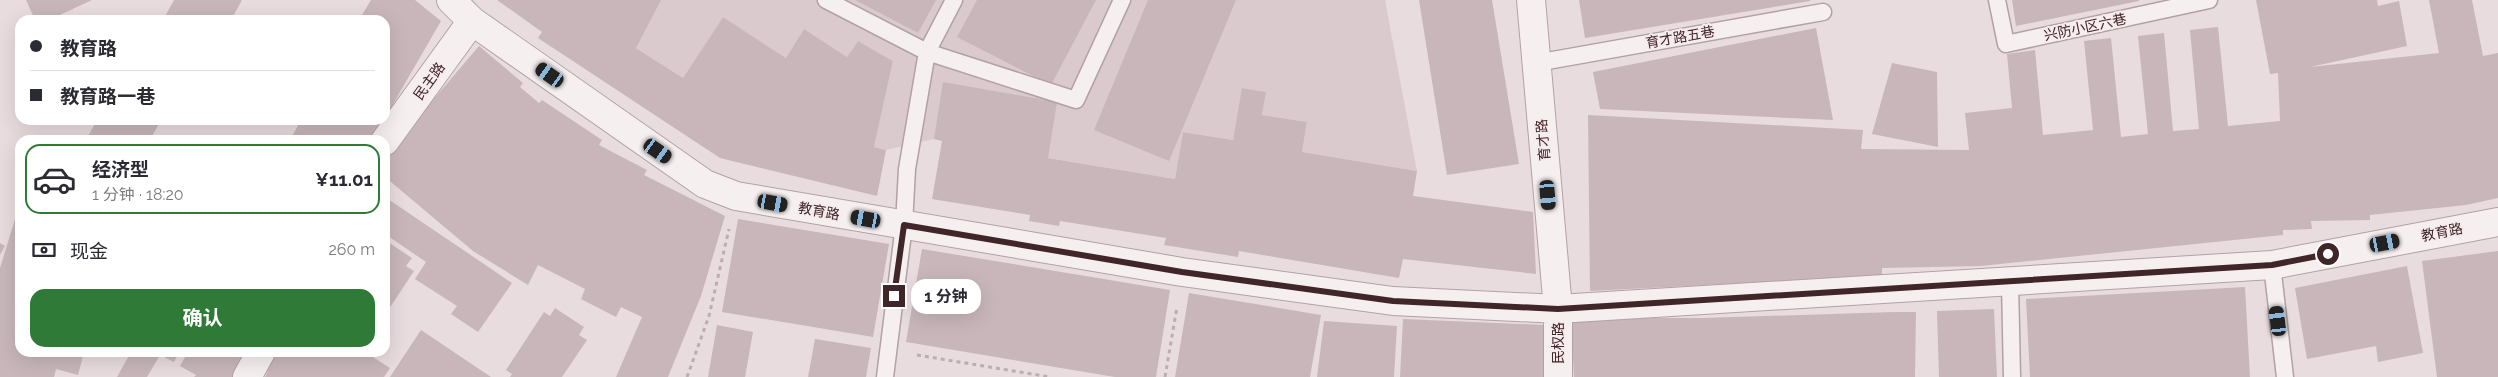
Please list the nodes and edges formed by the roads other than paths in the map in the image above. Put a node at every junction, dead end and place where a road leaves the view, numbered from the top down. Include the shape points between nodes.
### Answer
1 (451, 0) edge
2 (826, 0) edge
3 (954, 0) edge
4 (1122, 0) edge
5 (1531, 0) edge
6 (1998, 0) edge
7 (2209, 0) edge
8 (1823, 12) dead end
9 (472, 21) junction
10 (927, 52) junction
11 (1536, 63) junction
12 (389, 135) edge
13 (2498, 222) edge
14 (904, 225) junction
15 (2272, 265) junction
16 (2010, 282) junction
17 (1558, 309) junction
18 (258, 357) edge
19 (247, 377) edge
20 (885, 377) edge
21 (1558, 377) edge
22 (2012, 377) edge
23 (2285, 377) edge

1 - 9 street, 教育路
2 - 10 lane
3 - 10 lane
4 - 10 lane via 1076,100
5 - 11 street, 育才路
6 - 7 lane, 兴防小区六巷 via 2006,44
8 - 11 lane, 育才路五巷
9 - 12 street, 民主路
9 - 14 street, 教育路 via 705,184 736,196
10 - 14 lane via 907,169
11 - 17 street, 育才路
13 - 15 street, 教育路
14 - 17 street, 教育路 via 1182,272 1393,301
14 - 20 lane
15 - 16 street, 教育路
15 - 23 lane
16 - 17 street, 教育路
16 - 22 lane
17 - 21 street, 民权路
18 - 19 street

